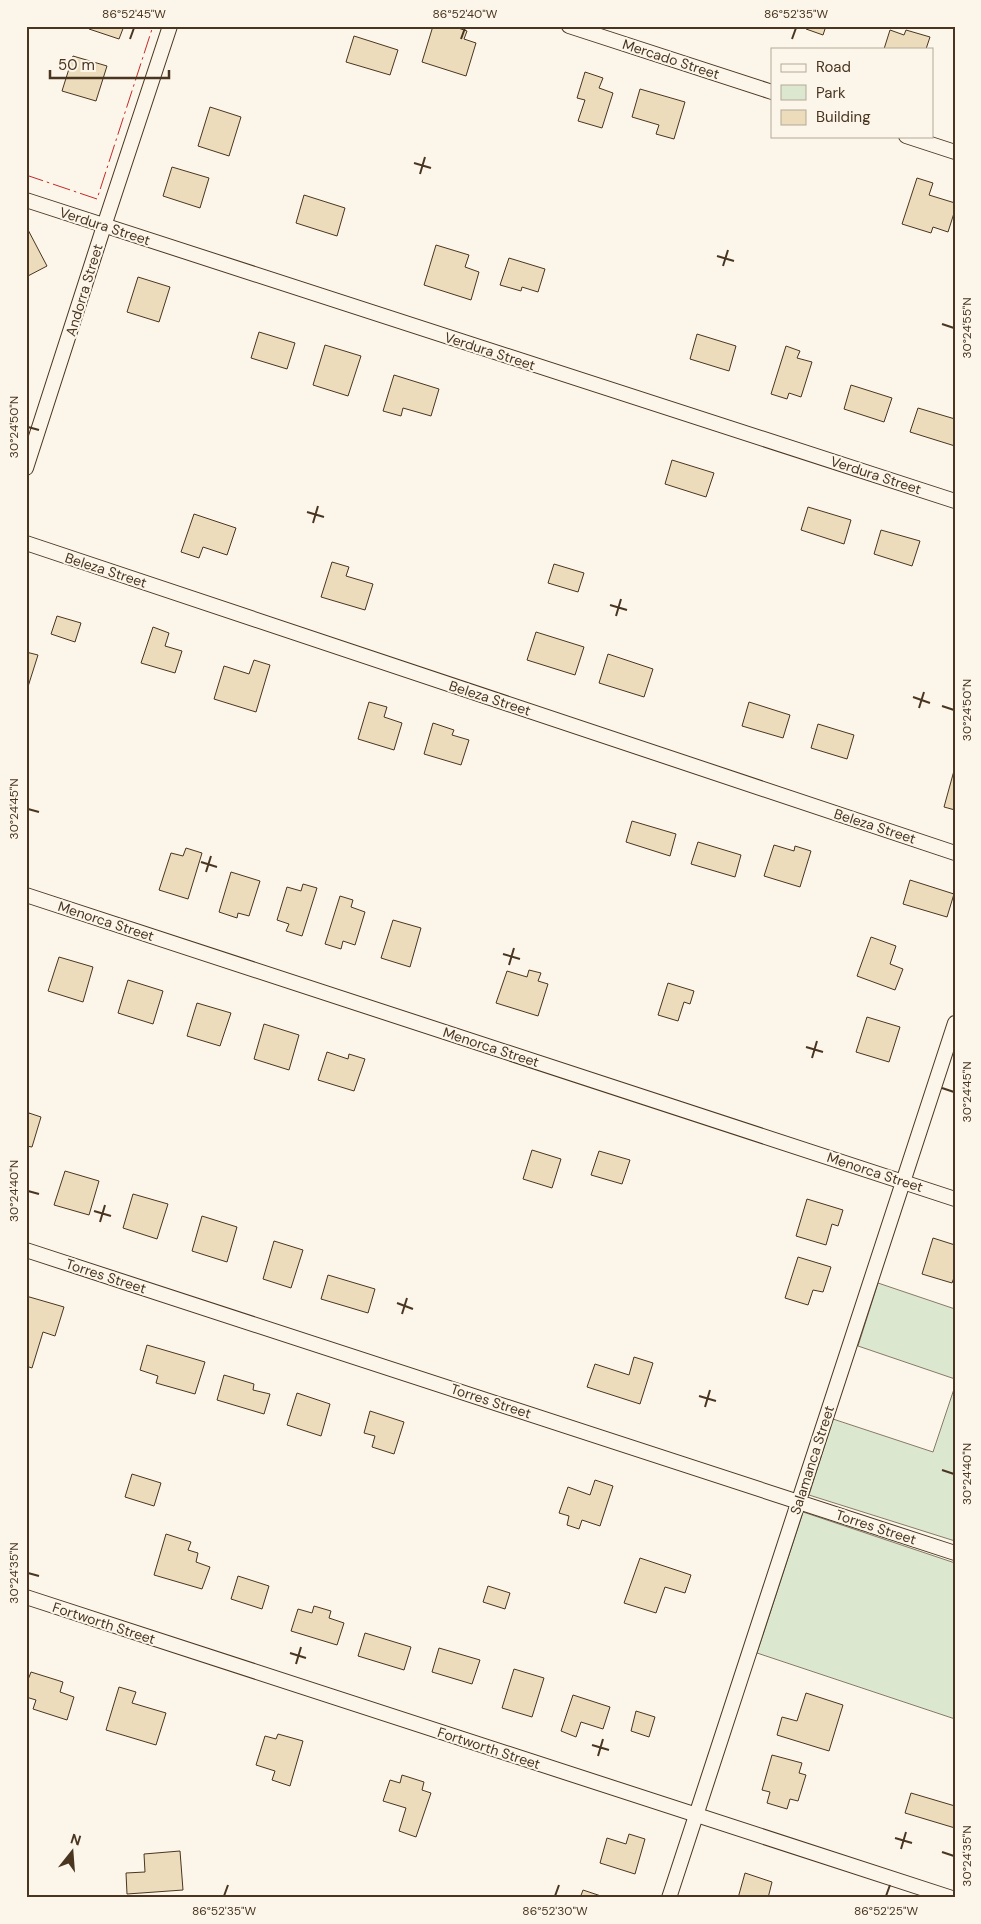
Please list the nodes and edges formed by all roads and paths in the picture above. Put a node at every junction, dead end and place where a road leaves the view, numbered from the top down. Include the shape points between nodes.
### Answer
1 (170, 26) edge
2 (569, 26) edge
3 (771, 92) edge
4 (912, 138) edge
5 (955, 152) edge
6 (26, 200) edge
7 (104, 226) junction
8 (26, 468) edge
9 (955, 500) edge
10 (26, 543) edge
11 (955, 853) edge
12 (26, 895) edge
13 (955, 1023) edge
14 (903, 1182) junction
15 (955, 1199) edge
16 (26, 1250) edge
17 (798, 1501) junction
18 (955, 1553) edge
19 (26, 1598) edge
20 (696, 1816) junction
21 (669, 1898) edge
22 (952, 1898) edge

1 - 7 street, Andorra Street
2 - 3 street, Mercado Street
4 - 5 street
6 - 7 street, Verdura Street
7 - 8 street, Andorra Street
7 - 9 street, Verdura Street
10 - 11 street, Beleza Street
12 - 14 street, Menorca Street
13 - 14 street, Salamanca Street
14 - 15 street, Menorca Street
14 - 17 street, Salamanca Street
16 - 17 street, Torres Street
17 - 18 street, Torres Street
17 - 20 street, Salamanca Street
19 - 20 street, Fortworth Street
20 - 21 street, Salamanca Street
20 - 22 street, Fortworth Street

